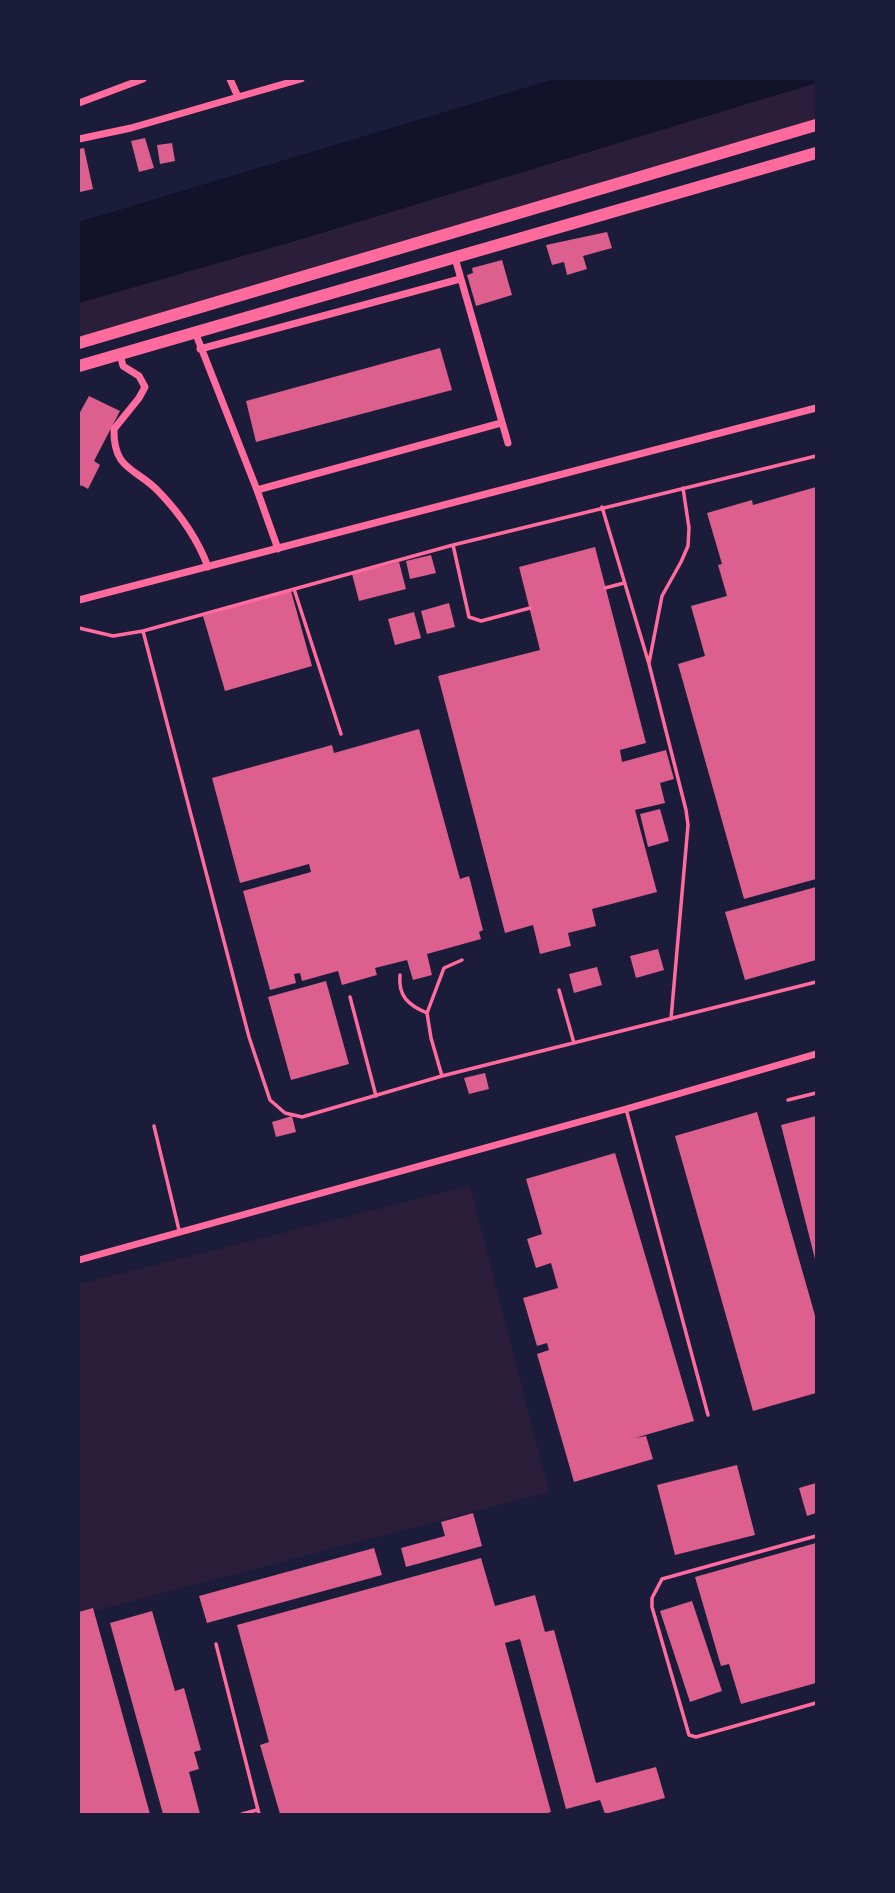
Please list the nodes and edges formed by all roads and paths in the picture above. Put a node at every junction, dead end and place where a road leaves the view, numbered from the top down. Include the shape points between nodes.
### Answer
1 (143, 79) edge
2 (230, 79) edge
3 (301, 79) edge
4 (238, 97) junction
5 (79, 103) edge
6 (816, 125) edge
7 (79, 139) edge
8 (816, 153) edge
9 (455, 258) junction
10 (460, 279) junction
11 (195, 332) junction
12 (79, 343) edge
13 (200, 349) junction
14 (120, 354) junction
15 (79, 366) edge
16 (816, 408) edge
17 (501, 423) junction
18 (508, 443) dead end
19 (816, 456) edge
20 (682, 488) junction
21 (257, 490) junction
22 (602, 508) junction
23 (453, 545) junction
24 (278, 549) junction
25 (208, 567) junction
26 (624, 583) junction
27 (605, 588) dead end
28 (294, 589) junction
29 (79, 600) edge
30 (530, 608) dead end
31 (79, 628) edge
32 (143, 631) junction
33 (649, 664) junction
34 (341, 734) dead end
35 (462, 960) dead end
36 (400, 975) dead end
37 (816, 982) edge
38 (559, 990) dead end
39 (350, 997) dead end
40 (427, 1013) junction
41 (670, 1019) junction
42 (574, 1043) junction
43 (816, 1054) edge
44 (442, 1076) junction
45 (816, 1093) edge
46 (376, 1096) junction
47 (788, 1100) dead end
48 (626, 1109) junction
49 (155, 1126) dead end
50 (180, 1232) junction
51 (79, 1260) edge
52 (708, 1415) dead end
53 (816, 1536) edge
54 (216, 1644) dead end
55 (816, 1703) edge
56 (258, 1812) edge
57 (242, 1814) edge

1 - 5 street
2 - 4 street
3 - 4 street
4 - 7 street
6 - 12 main road
8 - 9 main road
9 - 10 street
9 - 11 main road
10 - 13 street
10 - 17 street
11 - 13 street
11 - 14 main road
13 - 21 street
14 - 15 main road
14 - 25 street via 123,366 139,376 145,387 114,429 116,450 124,464 158,489 178,513
16 - 24 street
17 - 18 street
17 - 21 street
19 - 20 lane
20 - 22 lane
20 - 33 lane via 688,546 662,596
21 - 24 street
22 - 23 lane
22 - 26 lane
23 - 28 lane
23 - 30 lane via 469,617 481,621
24 - 25 street
25 - 29 street
26 - 27 lane
26 - 33 lane
28 - 32 lane
28 - 34 lane
31 - 32 lane via 113,636
32 - 46 lane via 249,1037 270,1100 285,1113 302,1117
33 - 41 lane via 688,825
35 - 40 lane via 444,968
36 - 40 lane via 402,994
37 - 41 lane
38 - 42 lane
39 - 46 lane
40 - 44 lane
41 - 42 lane
42 - 44 lane
43 - 48 street
44 - 46 lane
45 - 47 lane
48 - 50 street
48 - 52 lane
49 - 50 lane
50 - 51 street
53 - 55 lane via 663,1580 652,1598 689,1735 696,1737
54 - 56 lane
56 - 57 lane

